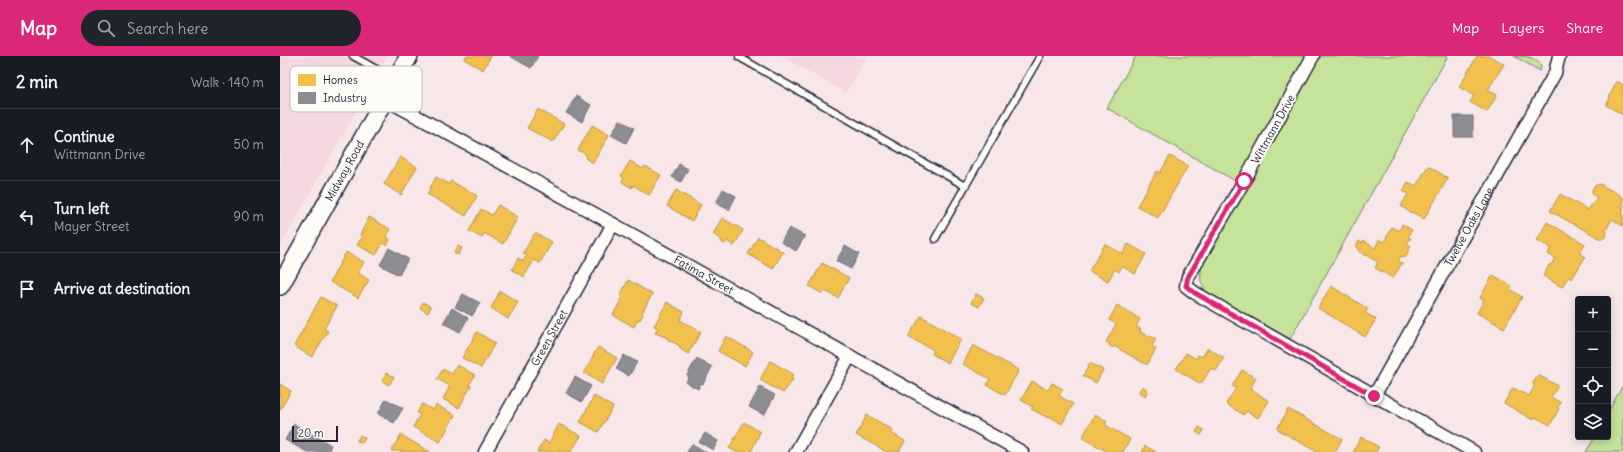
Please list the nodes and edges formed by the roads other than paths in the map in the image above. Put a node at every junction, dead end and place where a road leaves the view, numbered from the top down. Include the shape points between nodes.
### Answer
1 (353, 56) edge
2 (409, 56) edge
3 (1040, 56) edge
4 (1313, 56) edge
5 (1559, 56) edge
6 (739, 57) dead end
7 (371, 66) edge
8 (404, 66) edge
9 (378, 112) edge
10 (409, 112) edge
11 (965, 186) junction
12 (613, 224) junction
13 (935, 239) dead end
14 (280, 286) edge
15 (850, 356) junction
16 (1374, 396) junction
17 (485, 452) edge
18 (796, 452) edge
19 (1022, 452) edge
20 (1474, 452) edge

1 - 7 lane
2 - 8 main road, Midway Road
3 - 11 lane
4 - 16 street, Wittmann Drive via 1188,277 1186,286
5 - 16 street, Twelve Oaks Lane via 1555,73
6 - 11 lane
9 - 14 main road, Midway Road
10 - 12 street, Fatima Street
11 - 13 lane
12 - 15 street, Fatima Street
12 - 17 street, Green Street
15 - 18 street
15 - 19 street, Fatima Street
16 - 20 street

